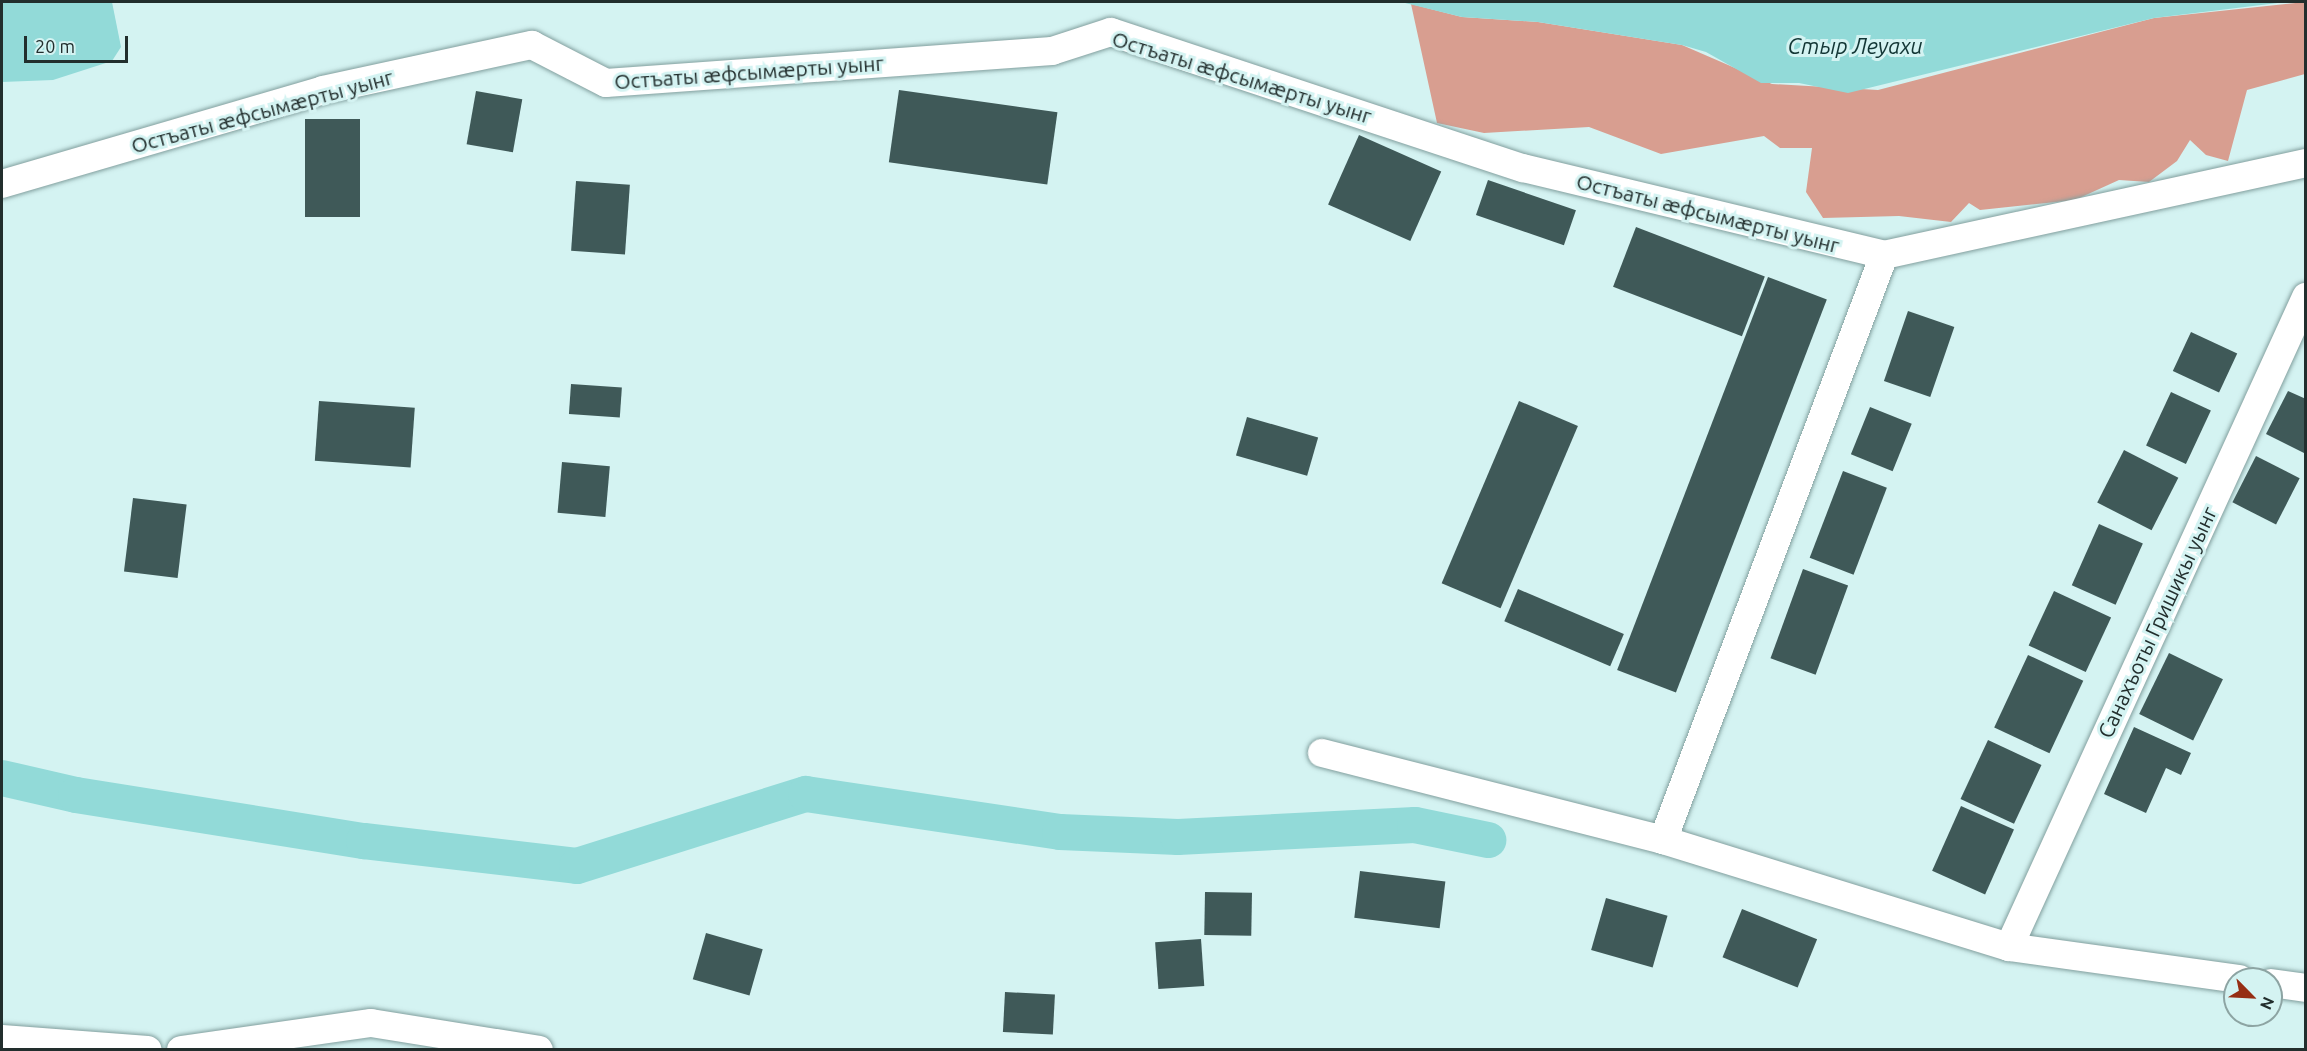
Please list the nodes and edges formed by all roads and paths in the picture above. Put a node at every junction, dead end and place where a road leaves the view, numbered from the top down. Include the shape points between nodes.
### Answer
1 (2306, 163) edge
2 (2, 184) edge
3 (1884, 255) junction
4 (2306, 297) edge
5 (1322, 753) dead end
6 (1664, 840) junction
7 (2009, 947) junction
8 (2223, 977) edge
9 (2283, 984) edge
10 (2305, 986) edge
11 (2, 1039) edge
12 (148, 1050) edge
13 (182, 1050) edge
14 (539, 1050) edge

1 - 3 street, Остъаты æфсымæрты уынг
2 - 3 street, Остъаты æфсымæрты уынг via 323,90 532,45 606,83 1052,51 1111,32 1523,168
3 - 6 street
4 - 7 street, Санахъоты Гришикы уынг
5 - 6 street
6 - 7 street
7 - 8 street
9 - 10 street
11 - 12 street
13 - 14 street via 371,1023

